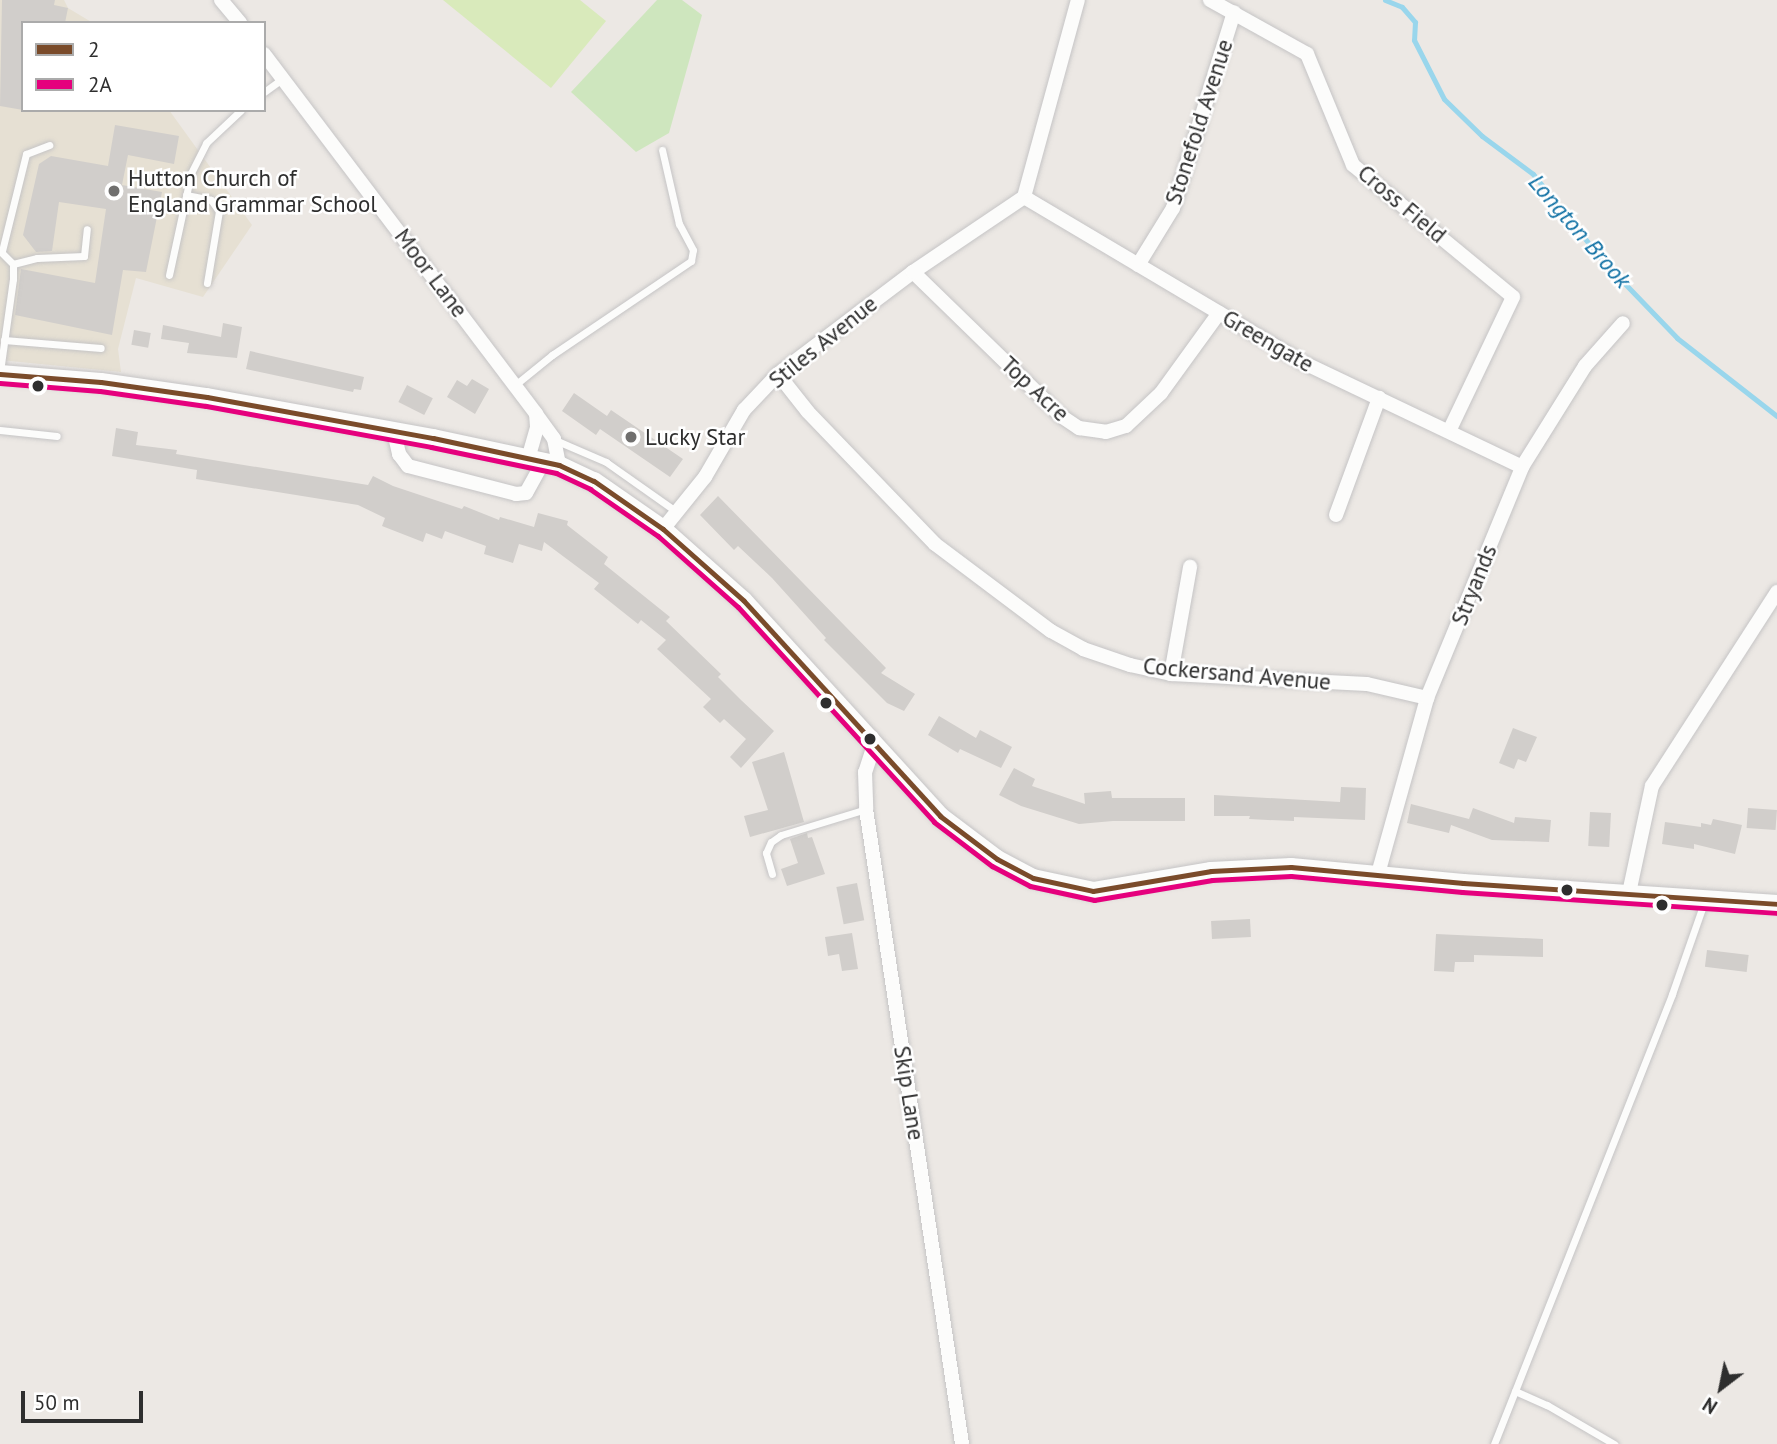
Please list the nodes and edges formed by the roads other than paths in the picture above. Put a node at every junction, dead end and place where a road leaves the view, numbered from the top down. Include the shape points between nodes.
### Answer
1 (221, 0) edge
2 (1078, 0) edge
3 (1210, 0) edge
4 (1234, 12) junction
5 (238, 21) edge
6 (266, 56) edge
7 (283, 77) junction
8 (266, 90) edge
9 (239, 112) edge
10 (49, 145) dead end
11 (662, 150) dead end
12 (187, 195) junction
13 (1024, 197) junction
14 (87, 229) dead end
15 (1, 251) edge
16 (13, 264) junction
17 (1138, 265) junction
18 (913, 272) junction
19 (169, 275) dead end
20 (206, 283) dead end
21 (1219, 313) junction
22 (1623, 323) dead end
23 (4, 340) junction
24 (101, 348) dead end
25 (0, 372) edge
26 (778, 374) junction
27 (515, 385) junction
28 (1379, 398) junction
29 (536, 414) junction
30 (0, 430) edge
31 (1449, 431) junction
32 (394, 432) junction
33 (57, 436) dead end
34 (554, 439) junction
35 (544, 462) junction
36 (1522, 467) junction
37 (677, 512) junction
38 (1336, 515) dead end
39 (663, 529) junction
40 (1190, 568) dead end
41 (1777, 592) edge
42 (1171, 674) junction
43 (1427, 698) junction
44 (875, 742) junction
45 (866, 809) junction
46 (772, 874) dead end
47 (1378, 874) junction
48 (1629, 893) junction
49 (1705, 900) junction
50 (1777, 904) edge
51 (1515, 1391) junction
52 (962, 1444) edge
53 (1494, 1444) edge
54 (1614, 1444) edge

1 - 5 street
2 - 13 street
3 - 4 street, Cross Field
4 - 17 street, Stonefold Avenue via 1173,208
4 - 31 street, Cross Field via 1307,54 1353,164 1513,297
6 - 7 street, Moor Lane
7 - 8 lane
7 - 27 street, Moor Lane
9 - 12 lane via 206,143 191,173
10 - 15 lane via 26,154
11 - 27 lane via 679,224 693,250 691,261
12 - 19 lane
12 - 20 lane via 211,200 219,211
13 - 17 street, Greengate
13 - 18 street, Stiles Avenue
14 - 16 lane via 84,256
15 - 16 lane
16 - 23 lane
17 - 21 street, Greengate
18 - 21 street, Top Acre via 1061,416 1079,428 1106,432 1126,426 1161,393
18 - 26 street, Stiles Avenue
21 - 28 street, Greengate via 1300,361
22 - 36 street, Stryands via 1585,366
23 - 24 lane
23 - 25 lane
25 - 32 street via 207,397
26 - 37 street, Stiles Avenue via 744,410 705,477
26 - 42 street, Cockersand Avenue via 808,412 935,544 1051,631 1083,649 1130,666
27 - 29 street, Moor Lane
28 - 31 street, Greengate
28 - 38 street
29 - 34 street, Moor Lane
29 - 35 street
30 - 33 lane
31 - 36 street, Greengate
32 - 35 street
32 - 35 street via 399,454 408,466 516,494 526,494
34 - 35 street, Moor Lane
34 - 37 lane via 606,462
35 - 39 street via 594,481
36 - 43 street, Stryands
37 - 39 street, Stiles Avenue
39 - 44 street via 744,601
40 - 42 street
41 - 48 street via 1652,786
42 - 43 street, Cockersand Avenue via 1367,684
43 - 47 street, Stryands
44 - 45 street, Skip Lane via 865,772
44 - 47 street via 962,835 1032,878 1055,885 1093,891 1211,871 1291,867
45 - 46 lane via 781,835 766,853
45 - 52 street, Skip Lane
47 - 48 street
48 - 49 street
49 - 50 street
49 - 51 lane
51 - 53 lane
51 - 54 lane

